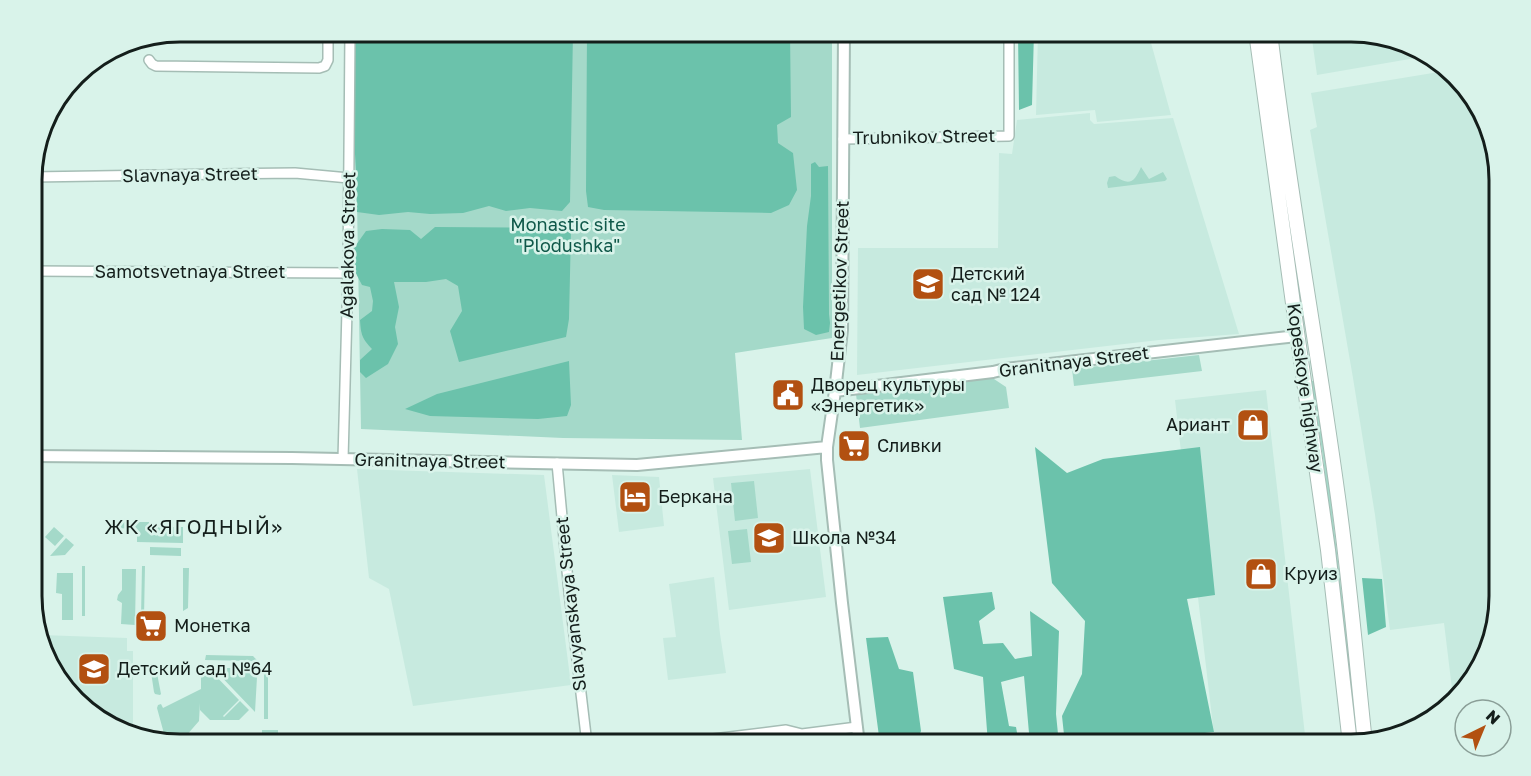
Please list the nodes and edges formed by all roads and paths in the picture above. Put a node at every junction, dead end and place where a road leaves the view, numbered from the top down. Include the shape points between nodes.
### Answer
1 (328, 42) edge
2 (350, 42) edge
3 (844, 42) edge
4 (1010, 42) edge
5 (1257, 42) edge
6 (1271, 42) edge
7 (149, 60) dead end
8 (843, 139) junction
9 (42, 177) edge
10 (348, 178) junction
11 (42, 271) edge
12 (348, 273) junction
13 (1313, 334) junction
14 (1298, 336) junction
15 (836, 391) junction
16 (827, 447) junction
17 (42, 456) edge
18 (343, 459) junction
19 (557, 463) junction
20 (857, 727) junction
21 (1364, 733) edge
22 (586, 734) edge
23 (753, 734) edge
24 (802, 734) edge
25 (802, 734) edge
26 (858, 734) edge
27 (1349, 734) edge

1 - 7 street via 328,60 319,68 156,66
2 - 10 street, Agalakova Street
3 - 8 street, Energetikov Street
4 - 8 street, Trubnikov Street via 1009,136
5 - 14 main road, Kopeskoye highway
6 - 13 main road, Kopeskoye highway
8 - 15 street, Energetikov Street via 842,330
9 - 10 street, Slavnaya Street via 295,174
10 - 12 street, Agalakova Street
11 - 12 street, Samotsvetnaya Street
12 - 18 street, Agalakova Street
13 - 14 main road, Granitnaya Street
13 - 21 main road, Kopeskoye highway via 1337,492
14 - 15 street, Granitnaya Street
14 - 27 main road, Kopeskoye highway
15 - 16 street, Energetikov Street
16 - 19 street, Granitnaya Street via 637,465
16 - 20 street, Energetikov Street
17 - 18 street, Granitnaya Street
18 - 19 street, Granitnaya Street
19 - 22 street, Slavyanskaya Street
20 - 24 street
20 - 26 street, Energetikov Street
23 - 25 street via 786,730

